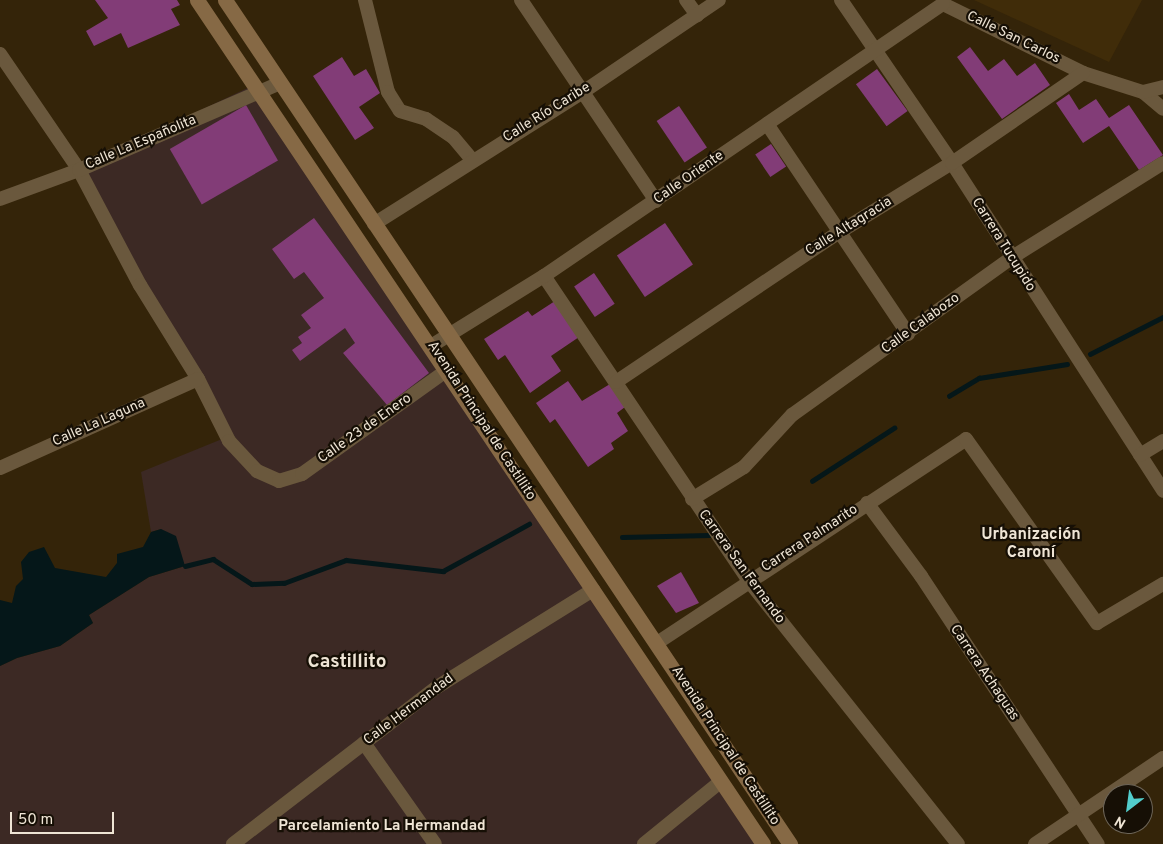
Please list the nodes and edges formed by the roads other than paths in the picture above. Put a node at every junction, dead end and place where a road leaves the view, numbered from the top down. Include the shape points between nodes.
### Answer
1 (197, 0) edge
2 (225, 0) edge
3 (364, 0) edge
4 (521, 0) edge
5 (686, 0) edge
6 (719, 0) edge
7 (842, 0) edge
8 (944, 2) edge
9 (697, 14) junction
10 (875, 51) junction
11 (0, 54) edge
12 (1083, 73) junction
13 (280, 83) junction
14 (1163, 88) edge
15 (259, 92) junction
16 (583, 92) junction
17 (1143, 92) junction
18 (1163, 109) edge
19 (768, 124) junction
20 (472, 160) junction
21 (1163, 163) edge
22 (952, 164) junction
23 (79, 170) junction
24 (0, 200) edge
25 (656, 201) junction
26 (374, 224) junction
27 (838, 233) junction
28 (1011, 258) junction
29 (544, 276) junction
30 (447, 334) junction
31 (908, 334) junction
32 (431, 346) junction
33 (447, 370) junction
34 (198, 378) junction
35 (616, 382) junction
36 (1163, 441) edge
37 (1140, 455) junction
38 (0, 468) edge
39 (1163, 490) edge
40 (692, 499) junction
41 (867, 503) junction
42 (748, 580) junction
43 (1163, 584) edge
44 (593, 590) junction
45 (657, 643) junction
46 (364, 743) junction
47 (1163, 758) edge
48 (720, 782) junction
49 (1078, 816) junction
50 (233, 844) edge
51 (435, 844) edge
52 (644, 844) edge
53 (763, 844) edge
54 (790, 844) edge
55 (958, 844) edge
56 (1035, 844) edge
57 (1098, 844) edge

1 - 15 main road, Avenida Principal de Castillito
2 - 13 main road, Avenida Principal de Castillito
3 - 20 street via 388,92 400,111 426,119 452,137
4 - 16 street
5 - 9 street
6 - 9 street, Calle Río Caribe
7 - 10 street, Carrera Tucupido
8 - 10 street, Calle Oriente
8 - 12 street, Calle San Carlos
9 - 16 street, Calle Río Caribe
10 - 19 street, Calle Oriente
10 - 22 street, Carrera Tucupido
11 - 23 street
12 - 17 street, Calle San Carlos
12 - 22 street, Calle Altagracia
13 - 15 street, Calle La Españolita
13 - 26 main road, Avenida Principal de Castillito
14 - 17 street
15 - 23 street, Calle La Españolita
15 - 32 main road, Avenida Principal de Castillito
16 - 20 street, Calle Río Caribe
16 - 25 street
17 - 18 street
19 - 25 street, Calle Oriente
19 - 27 street
20 - 26 street, Calle Río Caribe
21 - 28 street, Calle Calabozo
22 - 27 street, Calle Altagracia
22 - 28 street, Carrera Tucupido
23 - 24 street, Calle La Españolita
23 - 34 street via 140,284
25 - 29 street, Calle Oriente
26 - 30 main road, Avenida Principal de Castillito
27 - 31 street
27 - 35 street, Calle Altagracia
28 - 31 street, Calle Calabozo
28 - 37 street, Carrera Tucupido
29 - 30 street, Calle Oriente
29 - 35 street, Carrera San Fernando
30 - 32 street, Calle Oriente
30 - 45 main road, Avenida Principal de Castillito
31 - 40 street, Calle Calabozo via 792,415 744,467
32 - 33 main road, Avenida Principal de Castillito
33 - 34 street, Calle 23 de Enero via 302,474 279,481 257,471 229,440
33 - 44 main road, Avenida Principal de Castillito
34 - 38 street, Calle La Laguna
35 - 40 street, Carrera San Fernando
36 - 37 street
37 - 39 street, Carrera Tucupido
40 - 42 street, Carrera San Fernando
41 - 42 street, Carrera Palmarito
41 - 43 street, Carrera Palmarito via 966,439 1097,623
41 - 49 street, Carrera Achaguas via 921,576
42 - 45 street, Carrera Palmarito
42 - 55 street, Carrera San Fernando
44 - 46 street, Calle Hermandad via 437,687
44 - 48 main road, Avenida Principal de Castillito
45 - 54 main road, Avenida Principal de Castillito
46 - 50 street, Calle Hermandad
46 - 51 street
47 - 49 street
48 - 52 street
48 - 53 main road, Avenida Principal de Castillito
49 - 56 street
49 - 57 street, Carrera Achaguas

